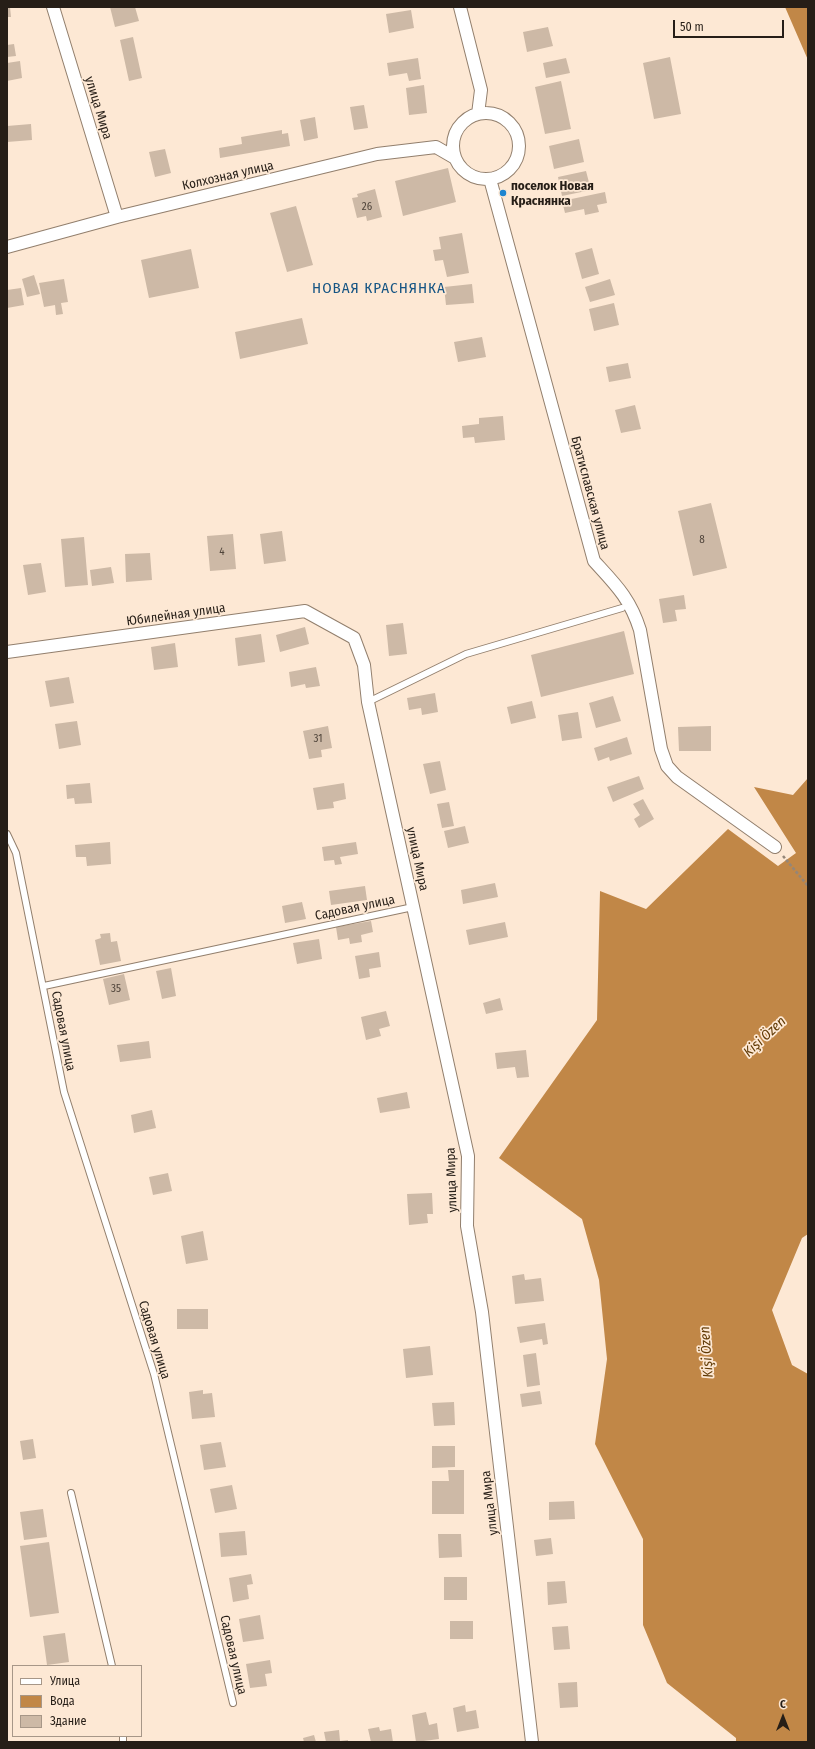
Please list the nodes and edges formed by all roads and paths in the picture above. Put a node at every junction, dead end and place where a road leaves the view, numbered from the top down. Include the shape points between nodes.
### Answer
1 (53, 7) edge
2 (460, 7) edge
3 (478, 114) junction
4 (455, 158) junction
5 (490, 179) junction
6 (117, 217) junction
7 (7, 247) edge
8 (622, 608) dead end
9 (344, 632) joint
10 (7, 652) edge
11 (368, 702) junction
12 (7, 834) edge
13 (775, 847) joint
14 (808, 886) edge
15 (413, 907) junction
16 (44, 986) junction
17 (71, 1493) dead end
18 (112, 1665) edge
19 (233, 1703) dead end
20 (532, 1742) edge

1 - 6 street, улица Мира
2 - 3 street via 481,90
3 - 4 street via 468,118 454,136 452,147
3 - 5 street via 490,113 506,120 514,128 518,139 519,151 515,161 501,176
4 - 5 street via 468,174 479,179
4 - 6 street, Колхозная улица via 436,147 377,154
5 - 13 street, Братиславская улица via 594,561 624,593 635,613 661,749 667,766 677,777
6 - 7 street, Колхозная улица
8 - 11 lane via 466,654
9 - 10 street, Юбилейная улица via 305,611
9 - 11 street, улица Мира via 354,638 364,665
11 - 15 street, улица Мира
12 - 16 lane, Садовая улица via 16,853
13 - 14 path
15 - 16 lane, Садовая улица
15 - 20 street, улица Мира via 468,1156 467,1226 482,1312
16 - 19 lane, Садовая улица via 64,1092 154,1374
17 - 18 lane

